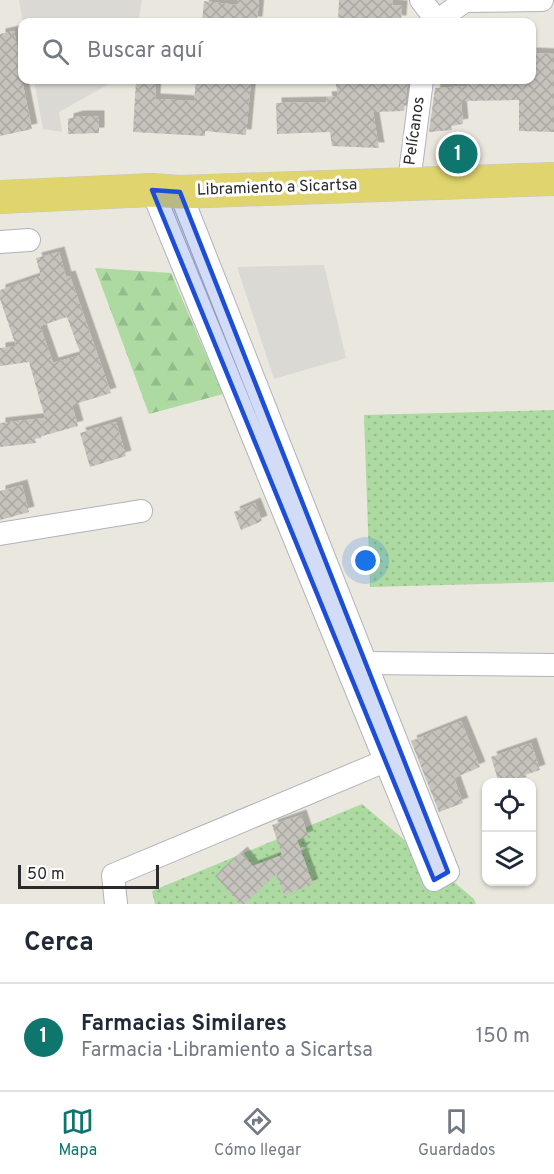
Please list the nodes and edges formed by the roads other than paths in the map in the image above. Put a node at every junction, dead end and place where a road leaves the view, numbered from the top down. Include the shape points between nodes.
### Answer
1 (421, 0) edge
2 (542, 0) edge
3 (503, 1) edge
4 (435, 18) edge
5 (445, 18) edge
6 (421, 84) edge
7 (554, 179) edge
8 (408, 182) junction
9 (166, 191) junction
10 (0, 197) edge
11 (29, 240) dead end
12 (0, 242) edge
13 (141, 511) dead end
14 (0, 534) edge
15 (366, 663) junction
16 (554, 665) edge
17 (385, 760) junction
18 (116, 904) edge

1 - 4 street
2 - 3 street
3 - 5 street via 465,1
6 - 8 street, Pelícanos
7 - 8 main road, Libramiento a Sicartsa
8 - 9 main road, Libramiento a Sicartsa
9 - 10 main road, Libramiento a Sicartsa
9 - 15 street
9 - 17 street
11 - 12 street
13 - 14 street
15 - 16 street
15 - 17 street via 448,872 434,880
17 - 18 street via 113,875

